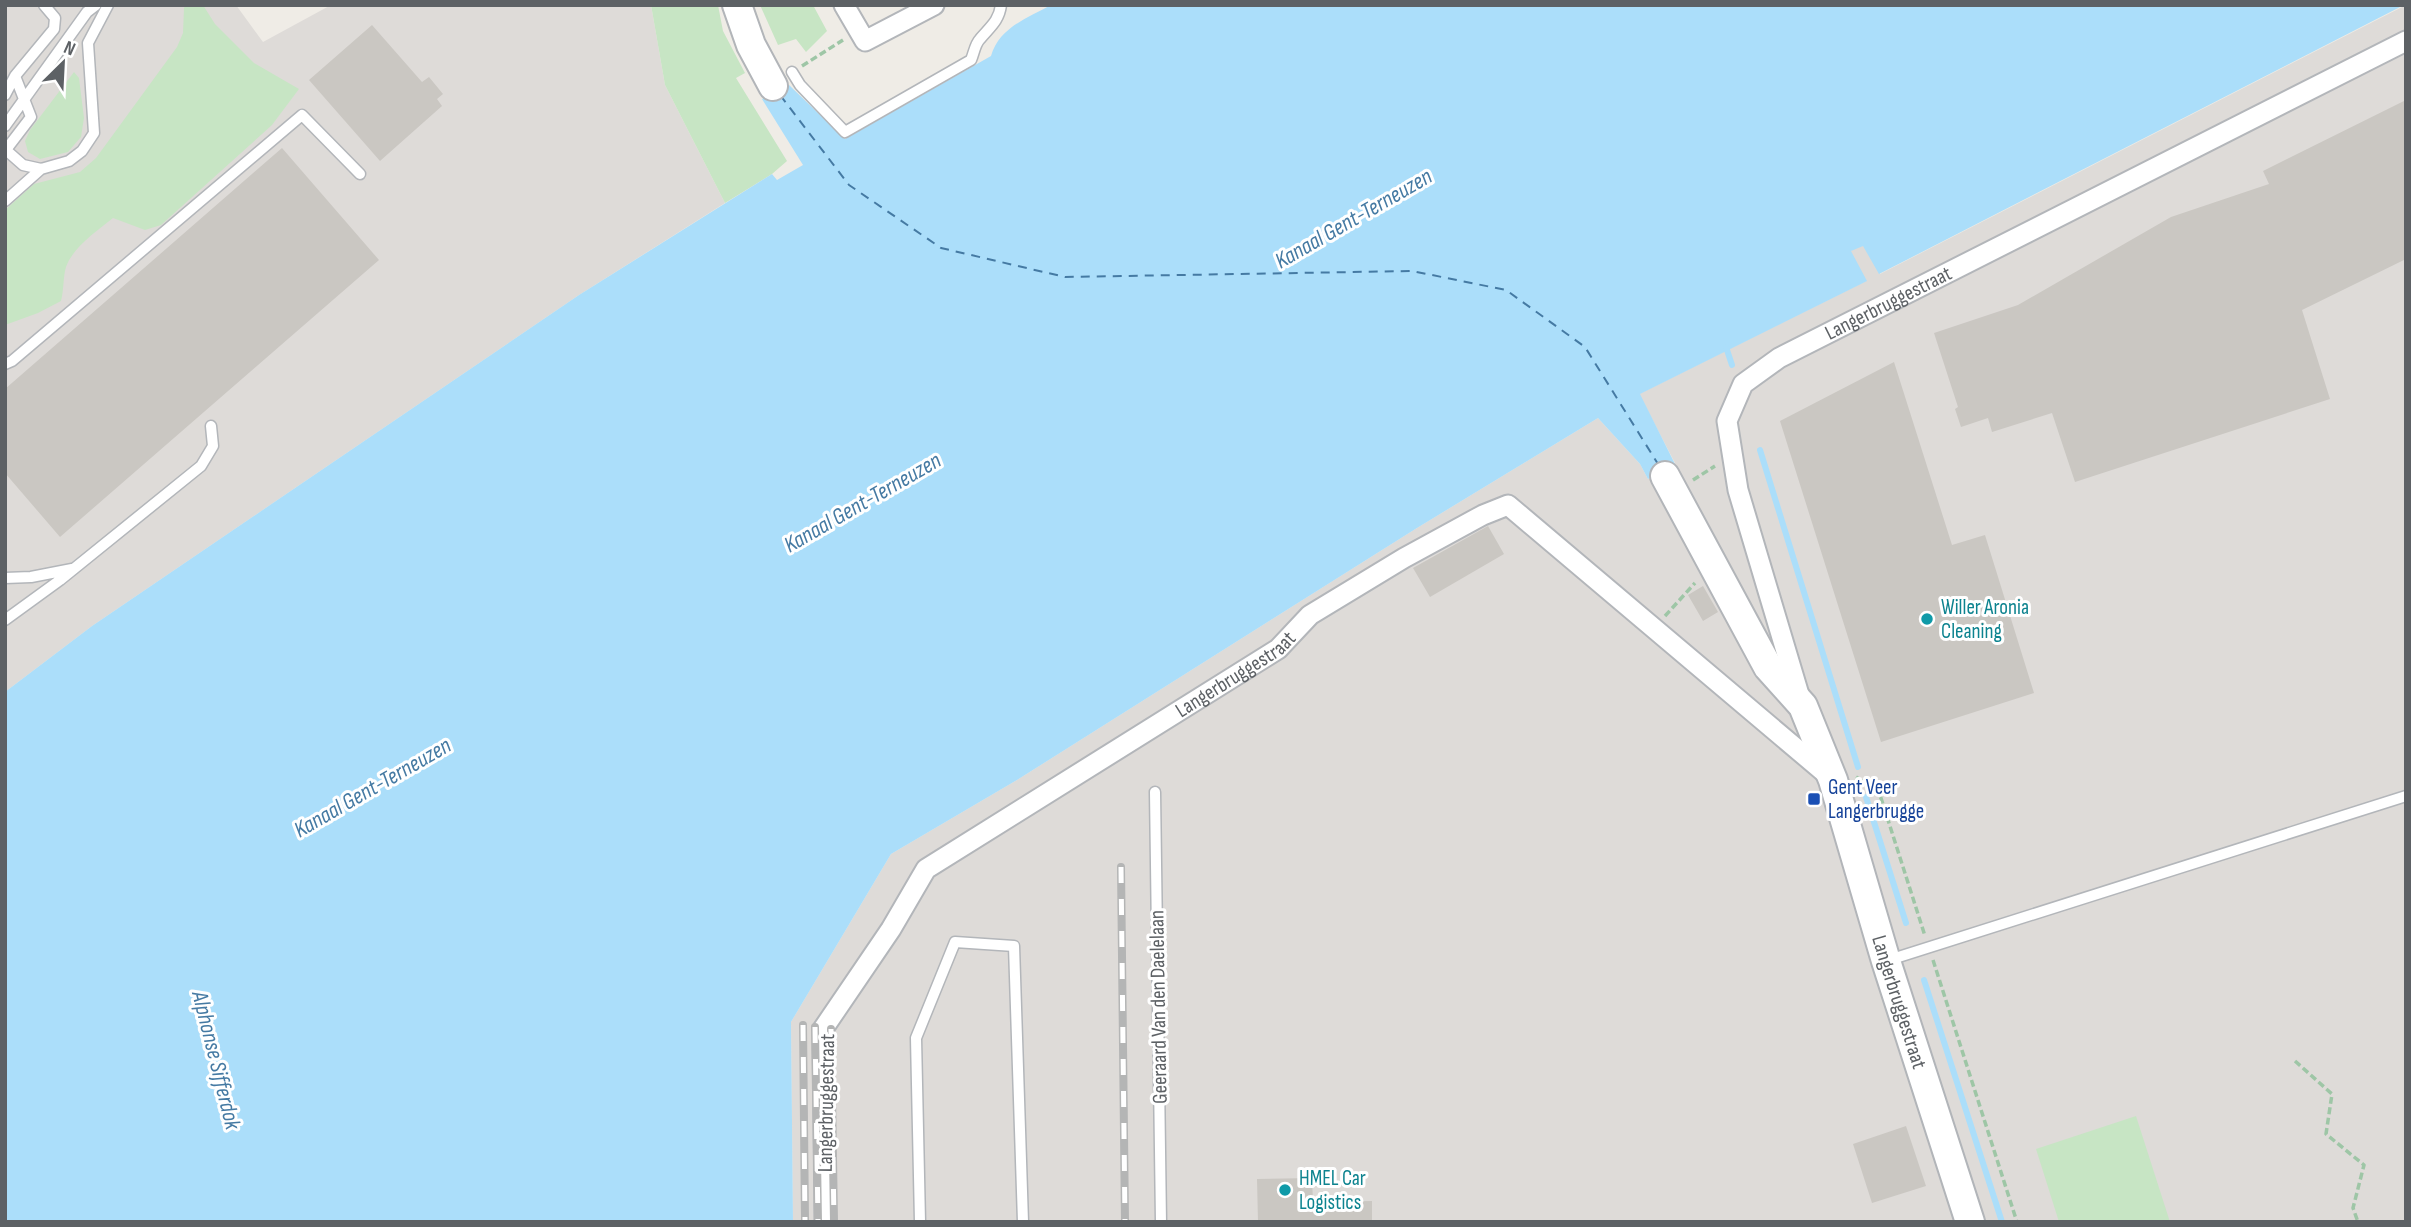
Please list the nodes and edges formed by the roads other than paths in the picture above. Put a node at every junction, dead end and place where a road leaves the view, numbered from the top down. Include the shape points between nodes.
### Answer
1 (44, 5) edge
2 (96, 5) edge
3 (108, 5) edge
4 (737, 5) edge
5 (844, 5) edge
6 (934, 5) edge
7 (1002, 5) edge
8 (2406, 41) edge
9 (15, 76) junction
10 (782, 79) joint
11 (5, 94) edge
12 (24, 100) junction
13 (5, 126) edge
14 (6, 150) edge
15 (41, 169) junction
16 (360, 174) dead end
17 (5, 201) edge
18 (5, 364) edge
19 (211, 426) dead end
20 (1679, 478) road end
21 (72, 569) junction
22 (5, 578) edge
23 (5, 620) edge
24 (1803, 706) junction
25 (1843, 777) junction
26 (1155, 792) dead end
27 (2406, 796) edge
28 (1886, 961) junction
29 (825, 1222) edge
30 (920, 1222) edge
31 (1023, 1222) edge
32 (1161, 1222) edge
33 (1970, 1222) edge

1 - 9 lane via 55,18 54,29
2 - 12 lane
3 - 15 lane via 88,43 94,133 69,161
4 - 10 main road via 751,45
5 - 6 street via 865,41
7 - 10 lane via 971,60 845,132 800,85
8 - 24 street, Langerbruggestraat via 1779,358 1744,384 1727,421 1731,456
9 - 11 lane
9 - 12 lane
12 - 13 lane
12 - 14 lane via 31,117
14 - 15 lane via 23,165
15 - 17 lane
16 - 18 lane via 302,115
19 - 21 lane via 213,446 201,466
20 - 24 main road via 1768,667
21 - 22 lane
21 - 23 lane
24 - 25 main road, Langerbruggestraat
25 - 28 main road, Langerbruggestraat
25 - 29 street, Langerbruggestraat via 1508,505 1483,514 1310,615 1278,649 926,869 823,1030
26 - 32 lane, Geeraard Van den Daelelaan
27 - 28 lane
28 - 33 main road, Langerbruggestraat
30 - 31 lane via 916,1038 955,942 1014,946

